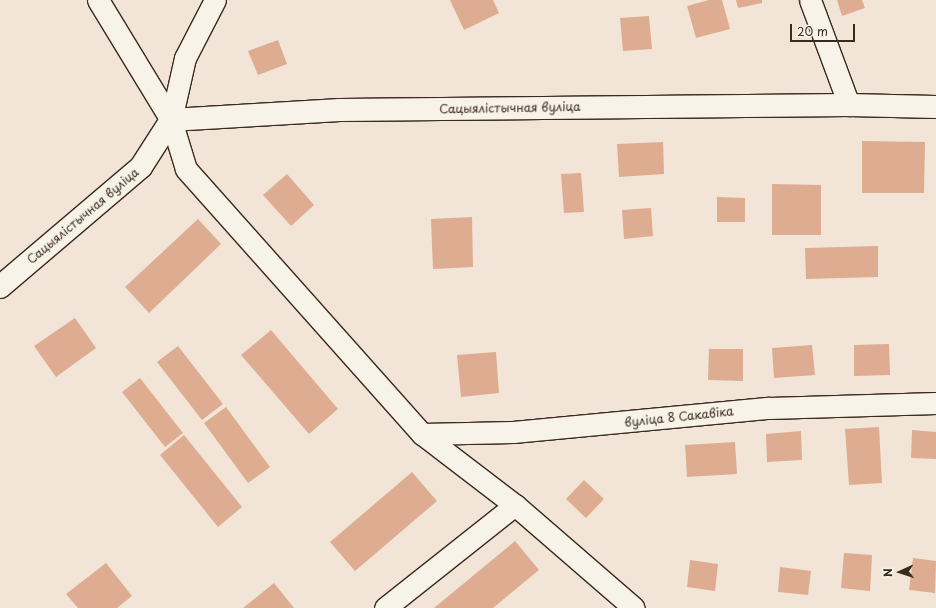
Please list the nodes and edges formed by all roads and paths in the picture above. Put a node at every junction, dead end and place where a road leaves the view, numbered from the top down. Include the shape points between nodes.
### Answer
1 (98, 0) edge
2 (215, 0) edge
3 (810, 0) edge
4 (850, 105) junction
5 (936, 107) edge
6 (171, 120) junction
7 (0, 287) edge
8 (936, 403) edge
9 (422, 434) junction
10 (515, 505) junction
11 (385, 608) edge
12 (634, 608) edge

1 - 6 street
2 - 6 street, Сацыялістычная вуліца via 185,58
3 - 4 street
4 - 5 street, Сацыялістычная вуліца
4 - 6 street, Сацыялістычная вуліца via 340,110
6 - 7 street, Сацыялістычная вуліца via 141,167
6 - 9 street via 186,169
8 - 9 street, вуліца 8 Сакавіка via 769,408 513,432
9 - 10 street
10 - 11 street
10 - 12 street

